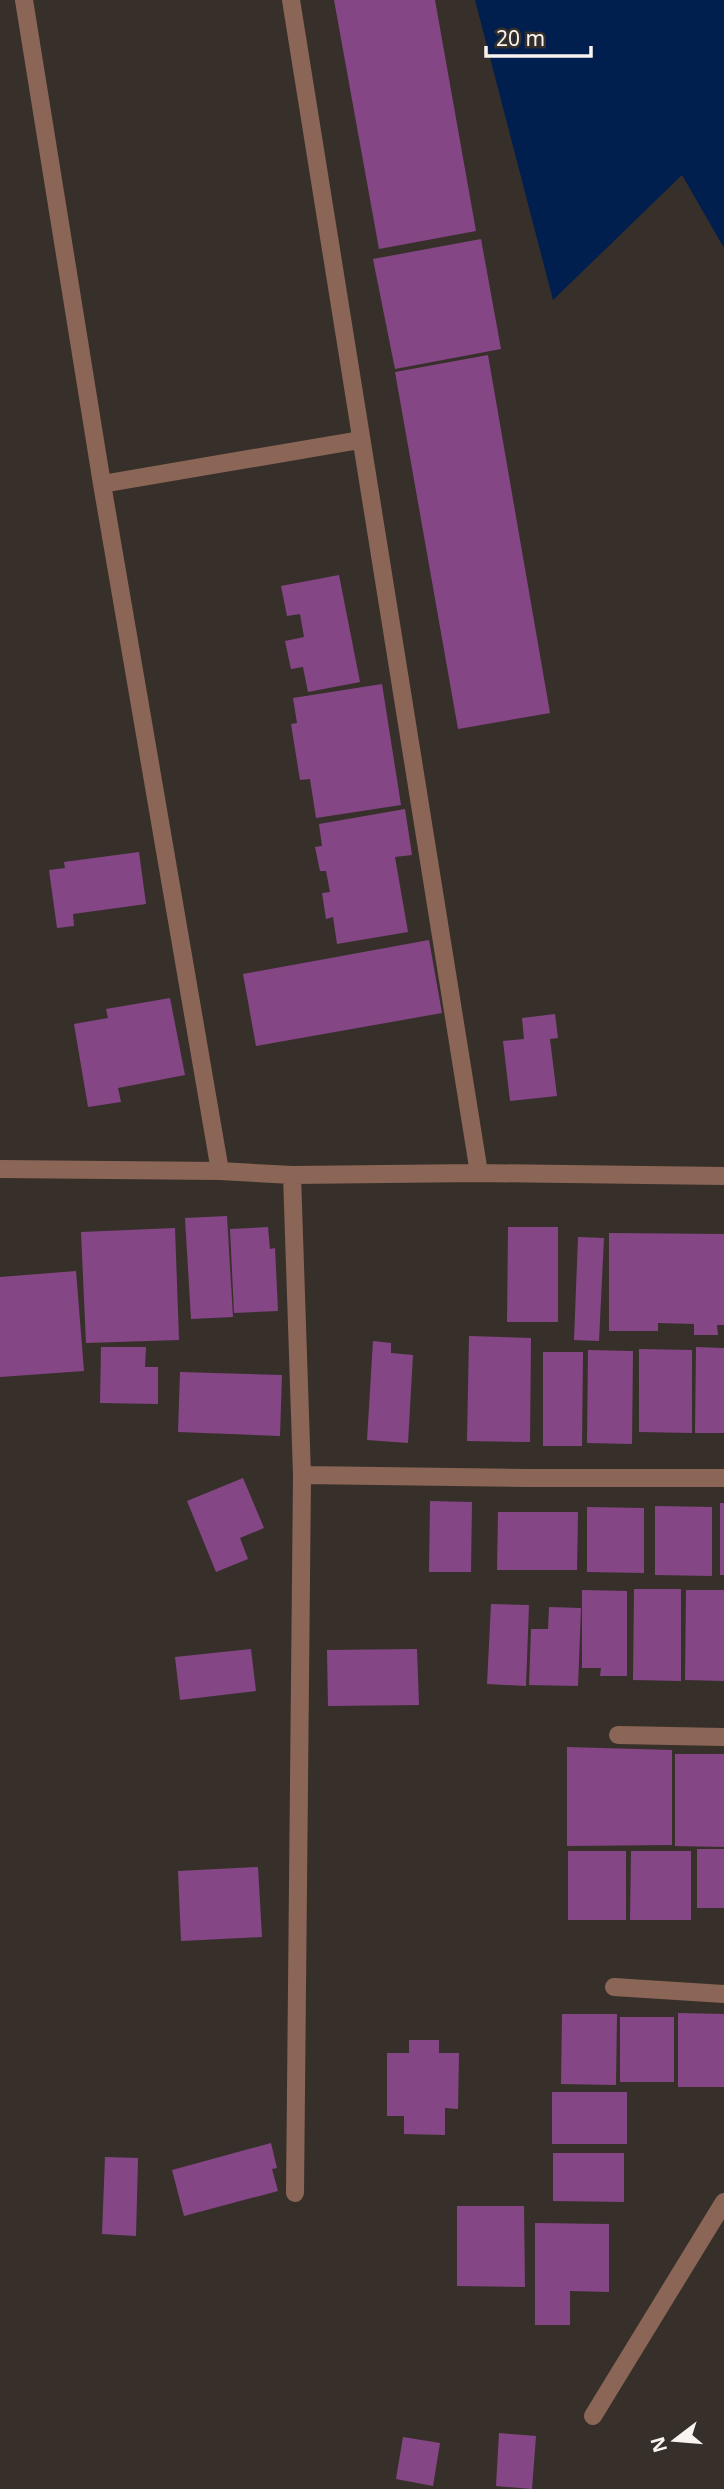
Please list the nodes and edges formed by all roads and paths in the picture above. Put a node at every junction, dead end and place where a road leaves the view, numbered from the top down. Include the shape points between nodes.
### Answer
1 (24, 0) edge
2 (291, 0) edge
3 (360, 440) junction
4 (102, 484) junction
5 (0, 1169) edge
6 (220, 1171) junction
7 (479, 1173) junction
8 (292, 1175) junction
9 (724, 1176) edge
10 (302, 1475) junction
11 (724, 1478) edge
12 (618, 1735) dead end
13 (724, 1737) edge
14 (614, 1987) dead end
15 (724, 1994) edge
16 (295, 2193) dead end
17 (724, 2202) edge
18 (593, 2416) dead end

1 - 4 street
2 - 3 street
3 - 4 street
3 - 7 street
4 - 6 street
5 - 6 street
6 - 8 street
7 - 8 street
7 - 9 street
8 - 10 street
10 - 11 street
10 - 16 street
12 - 13 street
14 - 15 street
17 - 18 street

